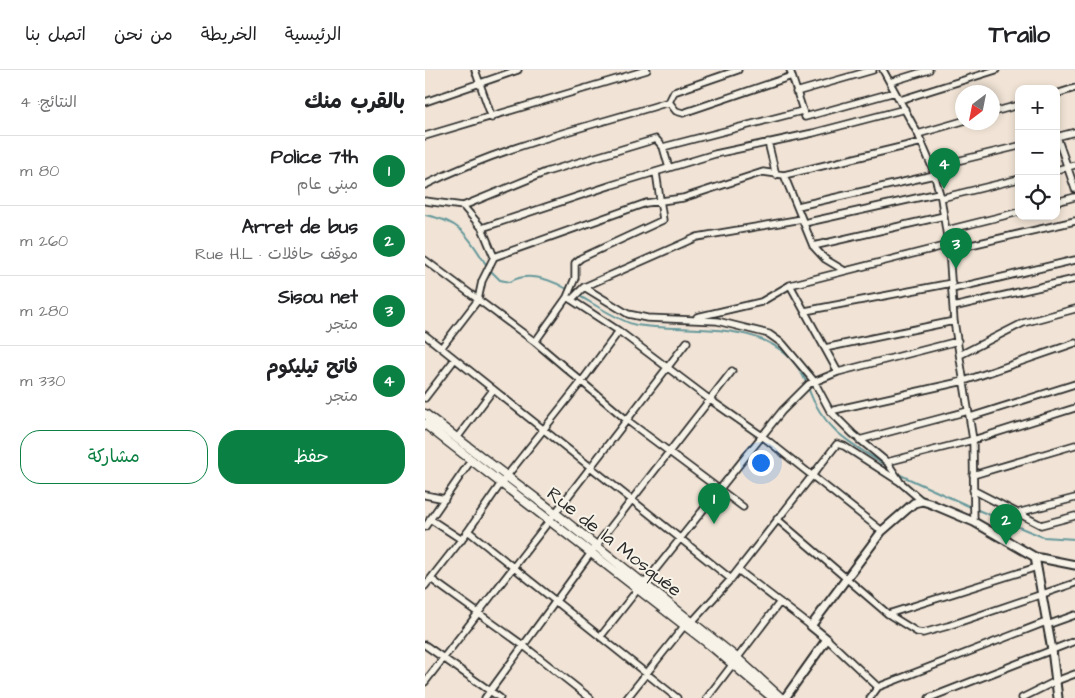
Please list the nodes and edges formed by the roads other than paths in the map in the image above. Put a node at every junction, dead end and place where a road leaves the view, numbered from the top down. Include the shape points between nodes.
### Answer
1 (475, 70) edge
2 (518, 70) edge
3 (621, 70) edge
4 (647, 70) edge
5 (738, 70) edge
6 (873, 70) edge
7 (883, 70) edge
8 (929, 70) edge
9 (996, 70) edge
10 (791, 73) edge
11 (623, 78) junction
12 (890, 82) junction
13 (480, 83) junction
14 (1075, 88) edge
15 (796, 92) junction
16 (895, 92) junction
17 (1060, 93) edge
18 (900, 100) junction
19 (425, 102) edge
20 (669, 102) junction
21 (1015, 105) edge
22 (905, 108) junction
23 (1000, 110) edge
24 (802, 111) junction
25 (491, 118) junction
26 (955, 123) edge
27 (1075, 132) edge
28 (918, 134) junction
29 (425, 136) edge
30 (1060, 136) edge
31 (769, 142) junction
32 (922, 142) junction
33 (1060, 143) edge
34 (663, 147) junction
35 (1015, 147) edge
36 (1072, 166) edge
37 (932, 167) junction
38 (669, 168) junction
39 (656, 172) junction
40 (776, 175) junction
41 (784, 175) junction
42 (934, 175) junction
43 (1015, 180) edge
44 (425, 185) edge
45 (1075, 189) edge
46 (940, 196) junction
47 (1075, 197) edge
48 (425, 201) edge
49 (1060, 201) edge
50 (660, 203) junction
51 (463, 206) junction
52 (798, 206) junction
53 (1015, 213) edge
54 (944, 216) junction
55 (803, 221) junction
56 (1075, 221) edge
57 (482, 228) junction
58 (947, 230) junction
59 (813, 246) junction
60 (949, 248) junction
61 (495, 257) junction
62 (425, 260) edge
63 (1075, 260) edge
64 (845, 271) junction
65 (1075, 279) edge
66 (790, 285) junction
67 (952, 286) junction
68 (584, 287) junction
69 (569, 298) junction
70 (477, 300) junction
71 (953, 307) junction
72 (1075, 309) edge
73 (805, 311) junction
74 (690, 319) junction
75 (955, 321) junction
76 (619, 331) junction
77 (425, 335) edge
78 (958, 341) junction
79 (535, 342) junction
80 (687, 342) dead end
81 (1075, 344) edge
82 (441, 348) junction
83 (825, 348) junction
84 (960, 355) junction
85 (455, 359) junction
86 (667, 368) junction
87 (732, 371) dead end
88 (838, 372) junction
89 (582, 381) junction
90 (814, 381) junction
91 (964, 381) junction
92 (1075, 384) edge
93 (493, 390) junction
94 (425, 398) edge
95 (709, 399) junction
96 (1075, 408) edge
97 (830, 410) junction
98 (425, 414) edge
99 (969, 414) junction
100 (628, 421) junction
101 (425, 424) edge
102 (543, 429) junction
103 (762, 436) junction
104 (457, 438) junction
105 (859, 440) junction
106 (973, 440) junction
107 (1075, 444) edge
108 (670, 450) junction
109 (472, 459) junction
110 (887, 462) junction
111 (592, 468) junction
112 (814, 475) junction
113 (973, 475) junction
114 (504, 479) junction
115 (900, 482) junction
116 (720, 490) junction
117 (973, 490) junction
118 (425, 495) edge
119 (1075, 498) edge
120 (445, 499) junction
121 (633, 501) junction
122 (922, 501) junction
123 (743, 507) dead end
124 (555, 513) junction
125 (1017, 513) junction
126 (1075, 516) edge
127 (430, 519) junction
128 (549, 520) junction
129 (777, 520) junction
130 (974, 522) junction
131 (425, 527) edge
132 (468, 531) junction
133 (882, 531) junction
134 (681, 539) junction
135 (462, 540) junction
136 (594, 549) junction
137 (1035, 557) junction
138 (1075, 566) edge
139 (1037, 567) junction
140 (514, 569) junction
141 (738, 570) junction
142 (846, 578) junction
143 (431, 579) junction
144 (731, 579) junction
145 (1075, 583) edge
146 (425, 586) edge
147 (641, 587) junction
148 (1041, 595) junction
149 (557, 601) junction
150 (780, 602) junction
151 (479, 614) junction
152 (888, 614) junction
153 (1075, 616) edge
154 (688, 624) junction
155 (1047, 624) junction
156 (811, 626) junction
157 (601, 636) junction
158 (827, 638) junction
159 (1075, 641) edge
160 (425, 645) edge
161 (524, 646) junction
162 (1052, 650) junction
163 (444, 659) junction
164 (736, 662) junction
165 (647, 673) junction
166 (1075, 674) edge
167 (1056, 681) junction
168 (425, 682) edge
169 (878, 687) junction
170 (491, 691) junction
171 (485, 698) edge
172 (500, 698) edge
173 (590, 698) edge
174 (627, 698) edge
175 (677, 698) edge
176 (707, 698) edge
177 (773, 698) edge
178 (783, 698) edge
179 (870, 698) edge
180 (929, 698) edge
181 (1022, 698) edge
182 (1058, 698) edge

1 - 13 street
2 - 13 street
3 - 11 street
4 - 11 street
5 - 20 street via 673,92
6 - 15 street
7 - 12 street
8 - 12 street
9 - 18 street
10 - 15 street
10 - 20 street via 683,113 676,111
11 - 25 street
12 - 16 street
13 - 19 street
13 - 25 street
14 - 17 street
15 - 24 street
16 - 18 street
16 - 24 street via 806,117
18 - 22 street
20 - 44 street via 493,155
21 - 23 street
22 - 28 street
22 - 31 street
24 - 34 street
25 - 29 street
26 - 28 street
27 - 30 street
28 - 32 street
31 - 38 street
31 - 40 street
32 - 37 street
32 - 41 street
33 - 36 street
34 - 38 street
34 - 51 street via 656,139 590,157
35 - 37 street
36 - 45 street
37 - 42 street
38 - 39 street
39 - 50 street
39 - 57 street
40 - 41 street
40 - 50 street via 763,172
41 - 52 street
42 - 46 street
42 - 52 street
43 - 46 street
46 - 54 street
46 - 55 street
47 - 49 street
48 - 51 street
50 - 61 street via 645,203
50 - 69 street via 662,221 575,263 575,278
51 - 57 street
52 - 55 street
53 - 58 street
54 - 58 street
54 - 59 street
55 - 59 street
55 - 68 street via 697,237
56 - 60 street
57 - 61 street
58 - 60 street
59 - 64 street via 825,259
60 - 64 street
60 - 67 street
61 - 70 street via 482,281
62 - 70 street
63 - 67 street
64 - 66 street
65 - 71 street
66 - 73 street
66 - 74 street via 761,302
67 - 71 street
67 - 73 street
68 - 69 street
68 - 74 street via 628,314
69 - 76 street
69 - 79 street
70 - 79 street
70 - 82 street
71 - 75 street
72 - 84 street via 1023,323
73 - 83 street
74 - 90 street via 717,321 769,334 783,344
75 - 78 street
75 - 83 street
76 - 86 street
76 - 89 street
77 - 82 street
78 - 84 street
78 - 88 street
79 - 89 street
80 - 86 street
81 - 91 street
82 - 85 street
83 - 88 street
84 - 91 street
85 - 93 street
85 - 94 street
86 - 95 street
86 - 100 street
87 - 95 street
88 - 90 street
89 - 100 street
89 - 102 street
90 - 97 street
90 - 103 street via 798,394
91 - 97 street
91 - 99 street
92 - 99 street
93 - 102 street
93 - 104 street
95 - 103 street
95 - 108 street
96 - 106 street
97 - 105 street
98 - 104 main road, Rue de la Mosquée
99 - 105 street
99 - 106 street
100 - 108 street
100 - 111 street
101 - 109 main road
102 - 111 street
102 - 114 street
103 - 112 street
103 - 116 street
104 - 114 main road, Rue de la Mosquée
105 - 110 street
106 - 110 street
106 - 113 street
107 - 113 street
108 - 116 street
108 - 121 street
109 - 114 main road
109 - 120 street
110 - 115 street
111 - 121 street
111 - 124 street
112 - 115 street via 837,444
112 - 129 street
112 - 133 street
113 - 117 street
114 - 124 main road, Rue de la Mosquée
114 - 128 main road
114 - 132 street
115 - 122 street
116 - 123 street
116 - 134 street
117 - 125 street
117 - 130 street
118 - 120 street
119 - 125 street
120 - 127 street
121 - 134 street
121 - 136 street
122 - 130 street
122 - 133 street via 914,503
124 - 128 street
124 - 136 main road, Rue de la Mosquée
125 - 126 street via 1041,525
127 - 131 street
127 - 135 street
128 - 136 main road
128 - 140 street
129 - 141 street
129 - 142 street
130 - 137 street
132 - 135 street
132 - 140 street
133 - 142 street
134 - 144 street
134 - 147 street
135 - 143 street
136 - 147 main road, Rue de la Mosquée
136 - 149 street
137 - 138 street
137 - 139 street
139 - 148 street
139 - 152 street
140 - 149 street
140 - 151 street
141 - 144 street
141 - 150 street
142 - 152 street
142 - 156 street
143 - 146 street
143 - 151 street
144 - 154 street
145 - 148 street
147 - 154 main road, Rue de la Mosquée
147 - 157 street
148 - 152 street via 923,633 911,630
148 - 155 street
149 - 157 street
149 - 161 street
150 - 156 street
150 - 164 street
151 - 161 street
151 - 163 street
153 - 155 street
154 - 164 main road, Rue de la Mosquée
154 - 165 street
155 - 162 street
155 - 169 street
156 - 158 street
157 - 165 street
158 - 169 street
158 - 178 street
159 - 162 street
160 - 163 street
161 - 170 street
161 - 173 street
162 - 167 street
162 - 180 street
163 - 168 street
163 - 170 street
164 - 176 street
164 - 177 main road
164 - 178 main road, Rue de la Mosquée
165 - 174 street
165 - 175 street
166 - 167 street
167 - 181 street
167 - 182 street
169 - 179 street
170 - 171 street
170 - 172 street

